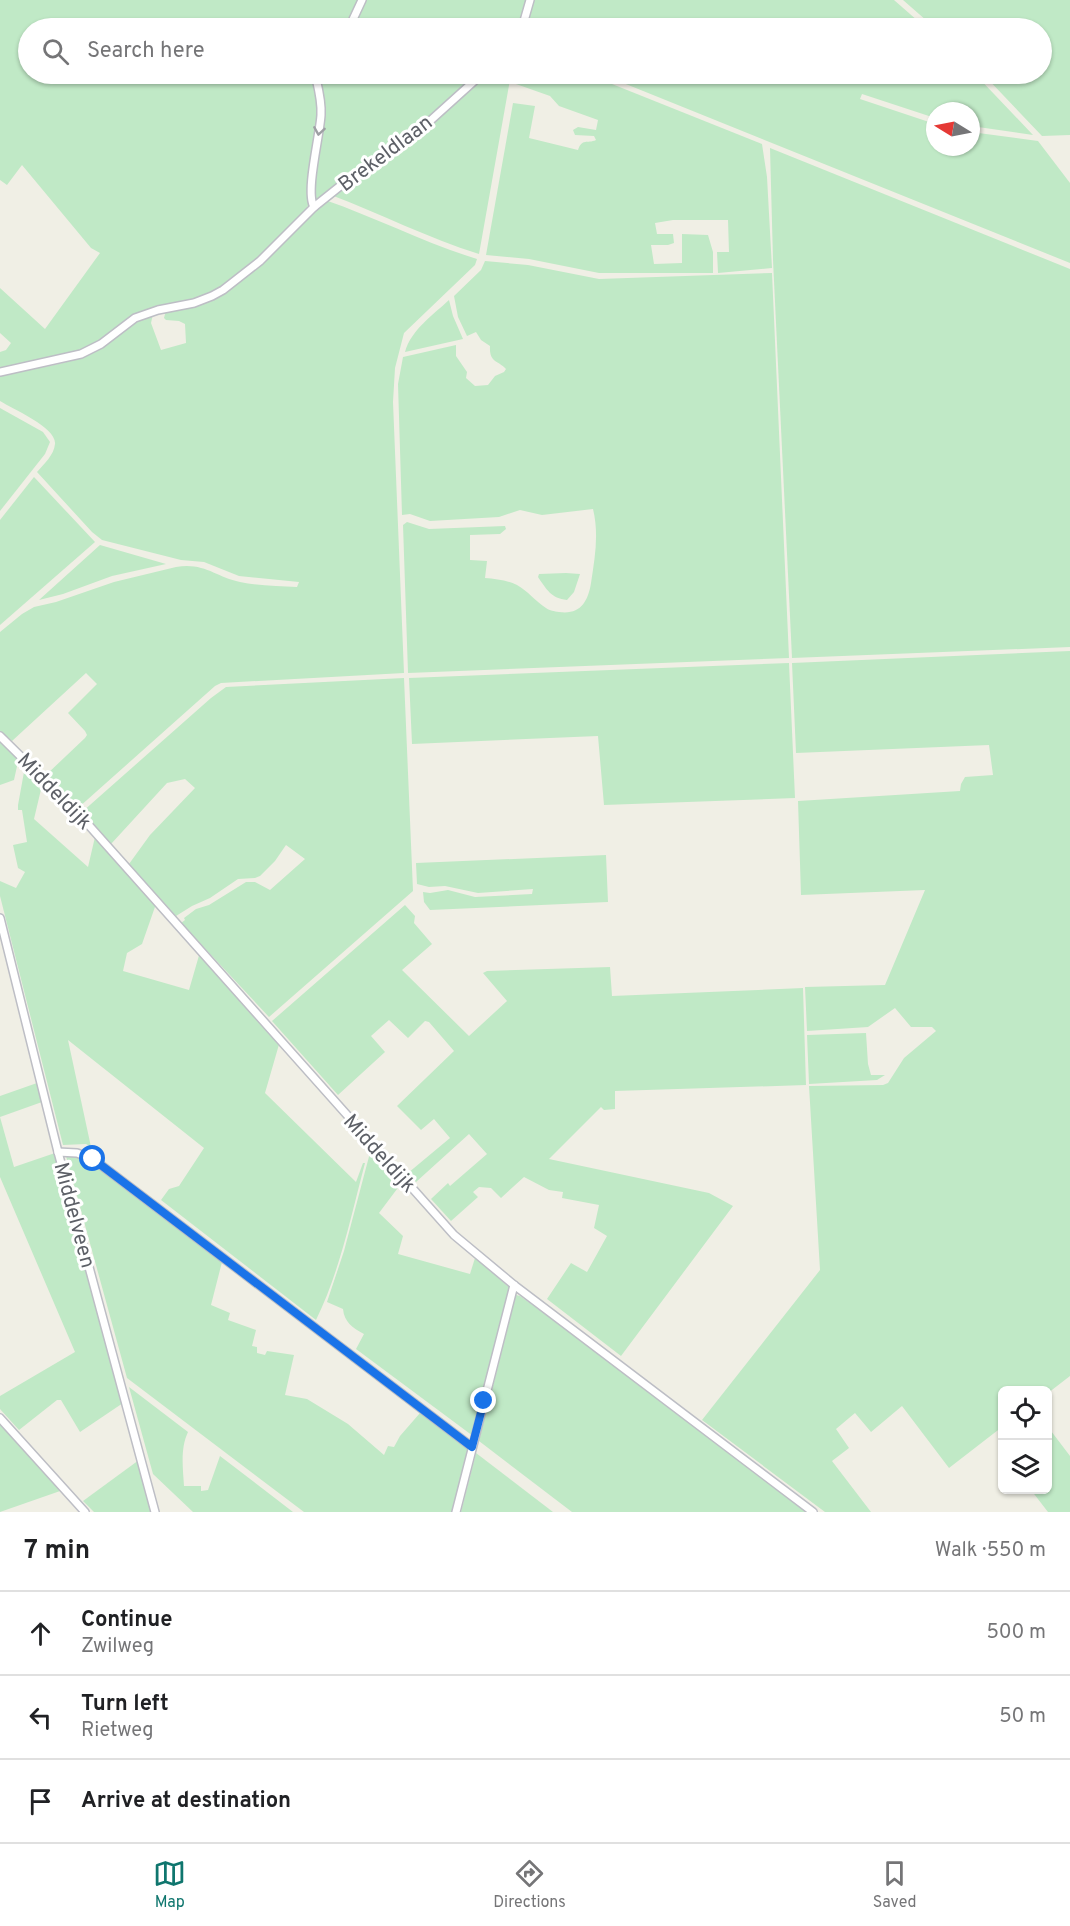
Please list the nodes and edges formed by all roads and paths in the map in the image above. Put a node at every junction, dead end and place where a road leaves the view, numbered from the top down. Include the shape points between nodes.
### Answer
1 (362, 0) edge
2 (530, 0) edge
3 (354, 18) edge
4 (525, 18) edge
5 (317, 84) edge
6 (471, 84) edge
7 (314, 207) junction
8 (0, 372) edge
9 (0, 736) edge
10 (0, 918) edge
11 (58, 1152) junction
12 (513, 1285) junction
13 (0, 1418) edge
14 (472, 1447) junction
15 (85, 1512) edge
16 (155, 1512) edge
17 (456, 1512) edge
18 (813, 1512) edge

1 - 3 street
2 - 4 street
5 -> 7 street, Brekeldlaan via 321,110 313,172
6 - 7 street, Brekeldlaan via 410,139
7 - 8 street, Brekeldlaan via 260,261 213,296 135,318 81,354
9 - 12 street, Middeldijk via 77,812 438,1218
10 - 11 street, Middelveen
11 - 14 street via 93,1159
11 - 16 street, Middelveen
12 - 14 street
12 - 18 street, Middeldijk
13 - 15 street
14 - 17 street

